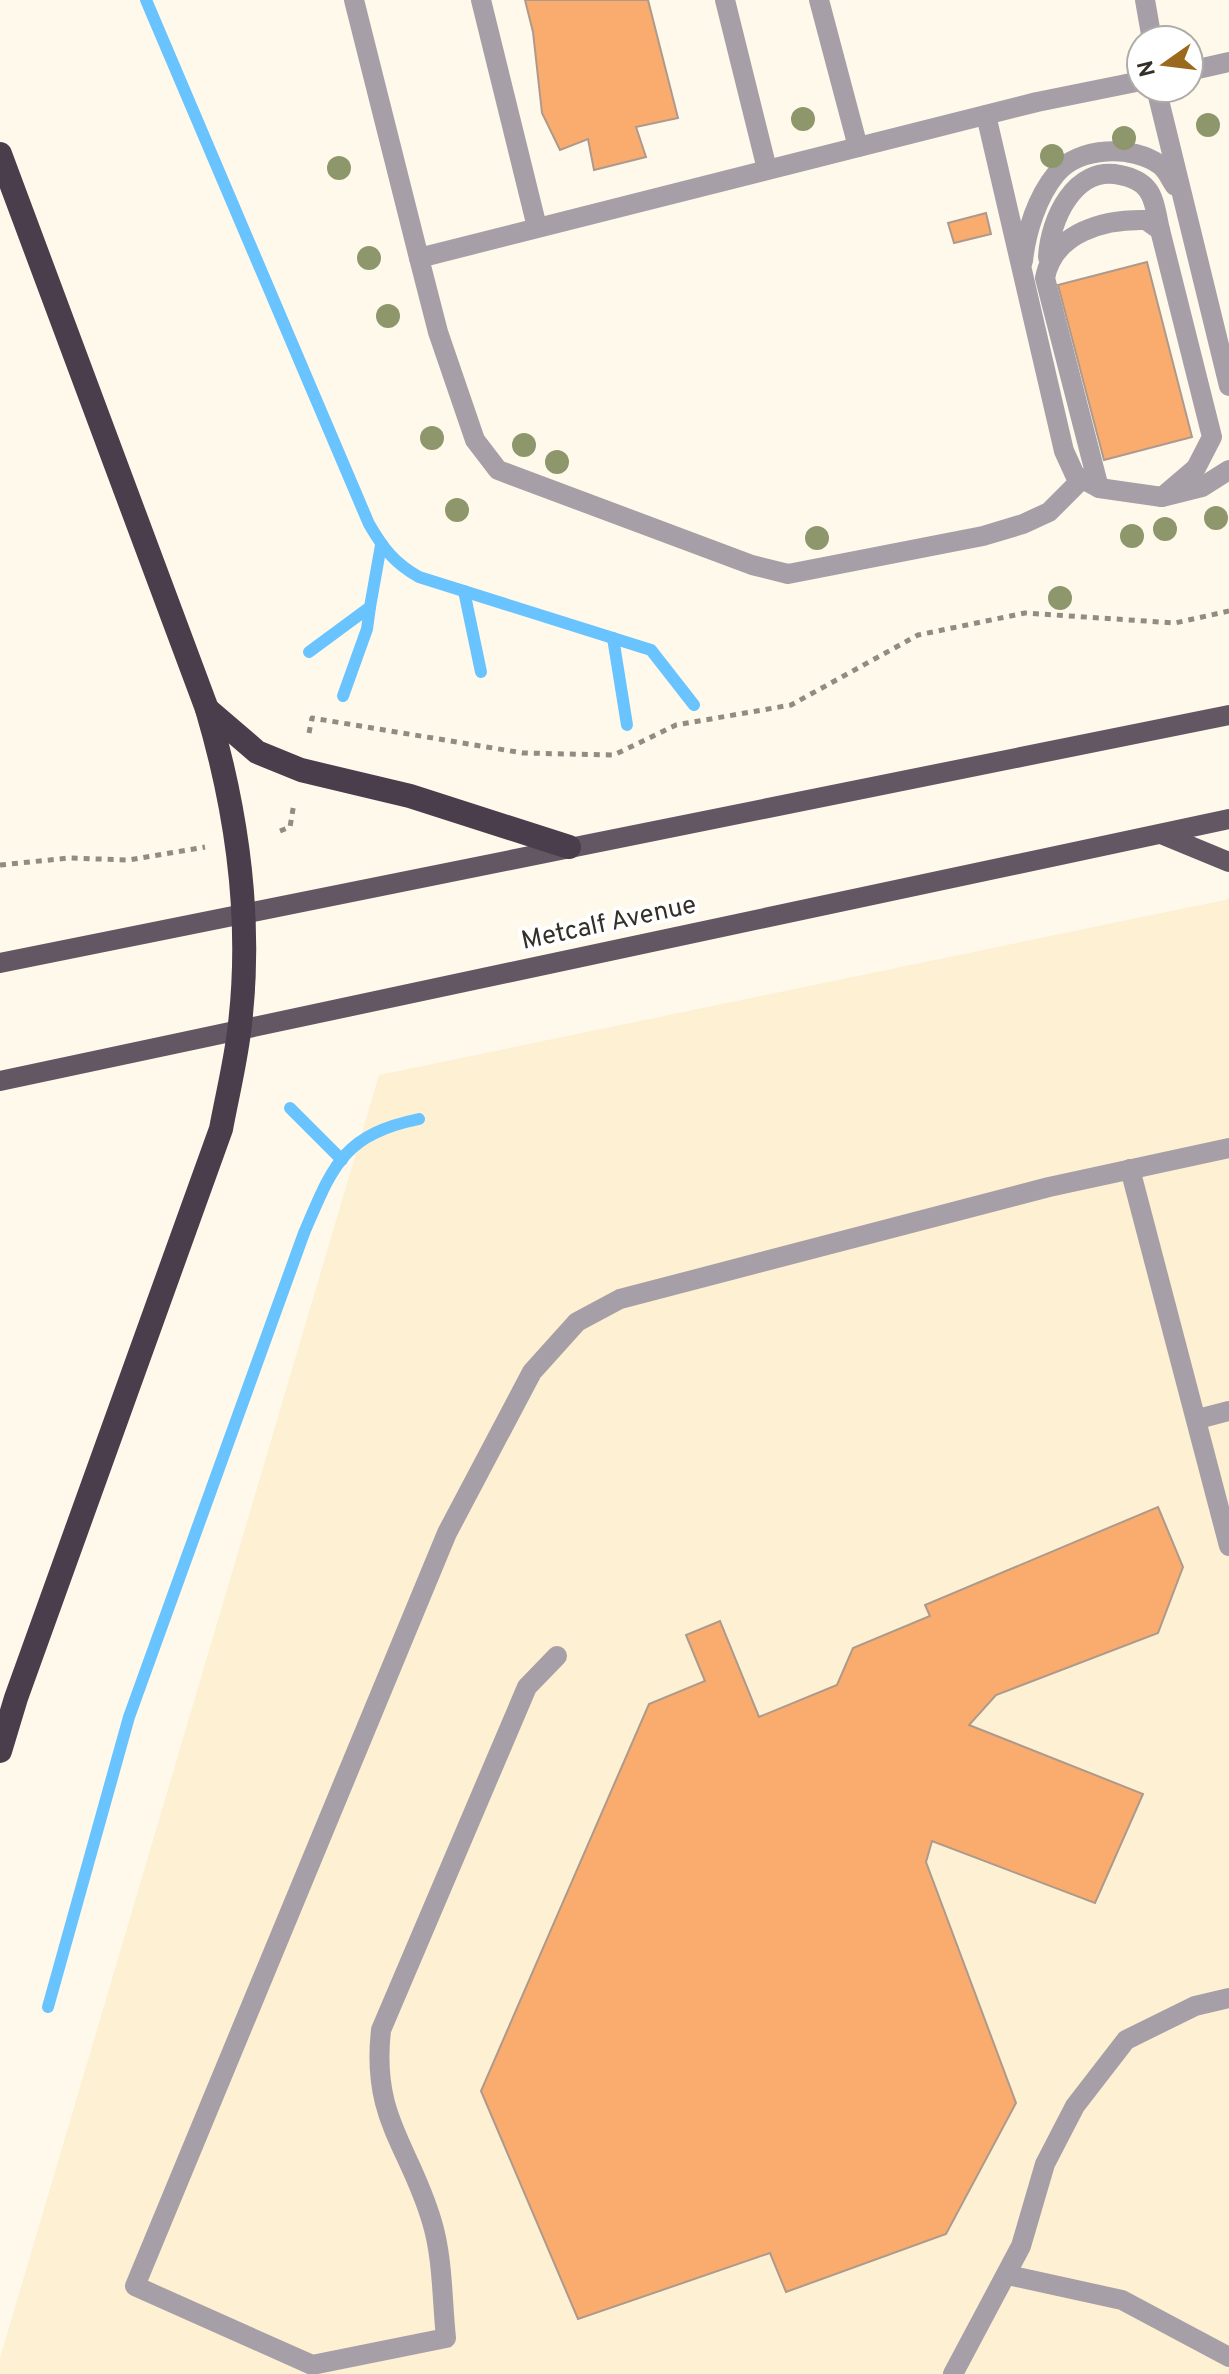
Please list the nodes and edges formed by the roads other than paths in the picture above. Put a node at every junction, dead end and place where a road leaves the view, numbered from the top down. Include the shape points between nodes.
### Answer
1 (354, 0) edge
2 (481, 0) edge
3 (725, 0) edge
4 (819, 0) edge
5 (1145, 0) edge
6 (1149, 24) edge
7 (1229, 62) edge
8 (1205, 67) edge
9 (1125, 85) edge
10 (1160, 104) edge
11 (986, 115) junction
12 (858, 147) junction
13 (0, 154) edge
14 (767, 169) junction
15 (1183, 199) junction
16 (537, 227) junction
17 (1160, 230) junction
18 (419, 258) junction
19 (1048, 264) junction
20 (1022, 269) junction
21 (1229, 386) edge
22 (1229, 470) edge
23 (1090, 483) junction
24 (1162, 497) junction
25 (207, 709) junction
26 (1229, 715) edge
27 (1229, 819) edge
28 (1161, 834) junction
29 (569, 847) junction
30 (1229, 862) edge
31 (243, 915) junction
32 (0, 963) edge
33 (239, 1031) junction
34 (0, 1081) edge
35 (1229, 1148) edge
36 (1130, 1169) junction
37 (1229, 1411) edge
38 (1198, 1419) junction
39 (1229, 1546) edge
40 (557, 1656) dead end
41 (0, 1751) edge
42 (1229, 1998) edge
43 (1008, 2275) junction
44 (1229, 2357) edge
45 (953, 2374) edge

1 - 18 lane
2 - 16 lane
3 - 14 lane
4 - 12 lane
5 - 6 lane
7 - 8 lane
9 - 11 lane
10 - 15 lane
11 - 12 lane
11 - 20 lane
12 - 14 lane
13 - 25 highway
14 - 16 lane
15 - 20 lane via 1163,167 1147,157 1121,152 1077,159 1057,173 1037,206
15 - 21 lane
16 - 18 lane
17 - 19 lane via 1146,220 1130,220 1081,232 1063,241
17 - 19 lane via 1150,191 1139,181 1110,173 1094,176 1079,183 1068,198 1056,222
17 - 24 lane via 1212,437 1196,468
18 - 23 lane via 475,440 498,470 752,565 788,574 983,536 1049,512
19 - 23 lane via 1045,287
20 - 23 lane via 1064,451 1075,475
22 - 24 lane via 1202,487
23 - 24 lane
25 - 29 highway via 257,752 301,770 410,796
25 - 31 highway via 236,827
26 - 29 main road
27 - 28 main road, Metcalf Avenue
28 - 30 main road
28 - 33 main road, Metcalf Avenue
29 - 31 main road
31 - 32 main road
31 - 33 highway
33 - 34 main road, Metcalf Avenue
33 - 41 highway via 221,1129
35 - 36 lane
36 - 38 lane
36 - 40 lane via 620,1299 577,1322 532,1372 447,1533 135,2286 312,2365 446,2338 433,2223 385,2111 377,2065 381,2030 527,1687
37 - 38 lane
38 - 39 lane
42 - 43 lane via 1195,2006 1126,2040 1075,2106 1051,2152
43 - 44 lane via 1122,2300
43 - 45 lane

